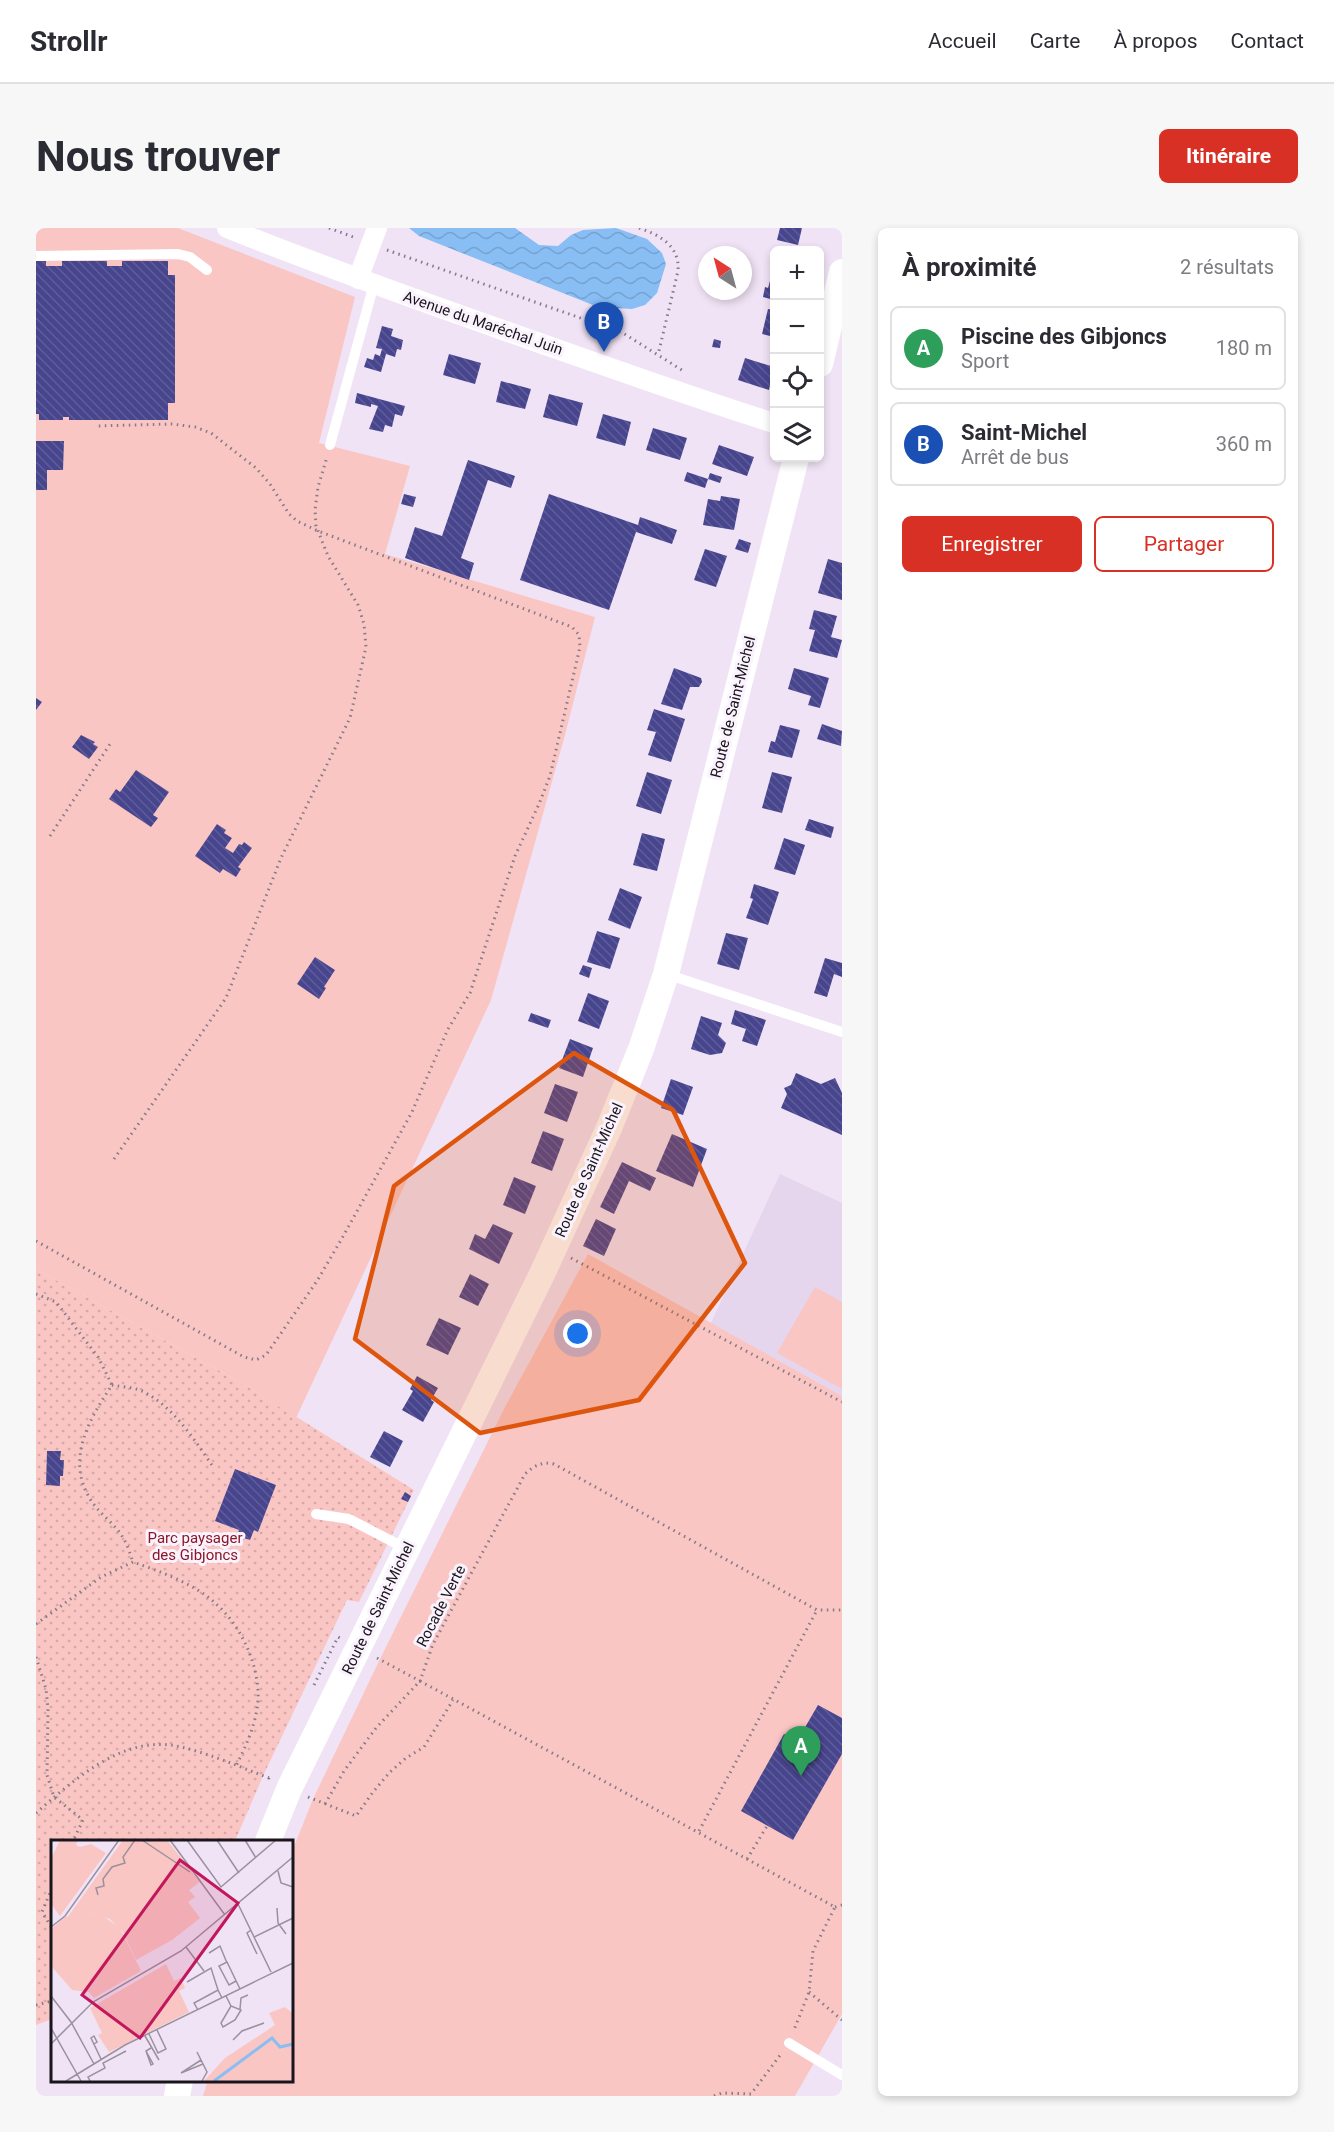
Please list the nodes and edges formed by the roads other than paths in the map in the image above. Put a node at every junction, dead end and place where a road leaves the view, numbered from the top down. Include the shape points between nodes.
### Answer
1 (227, 228) edge
2 (374, 236) edge
3 (36, 256) edge
4 (207, 270) dead end
5 (842, 272) edge
6 (366, 281) junction
7 (822, 354) edge
8 (770, 422) edge
9 (330, 445) road end
10 (795, 462) edge
11 (666, 974) junction
12 (842, 1032) edge
13 (316, 1514) dead end
14 (407, 1549) junction
15 (268, 1840) edge
16 (789, 2043) road end
17 (842, 2075) edge
18 (180, 2081) edge
19 (177, 2096) edge

1 - 6 street, Avenue du Maréchal Juin
2 - 6 street
3 - 4 lane via 178,254 190,257
5 - 7 street
6 - 8 street, Avenue du Maréchal Juin
6 - 9 lane
10 - 11 street, Route de Saint-Michel
11 - 12 lane
11 - 14 street, Route de Saint-Michel via 609,1128
13 - 14 lane via 349,1519
14 - 15 street, Route de Saint-Michel via 289,1789
16 - 17 lane
18 - 19 street

